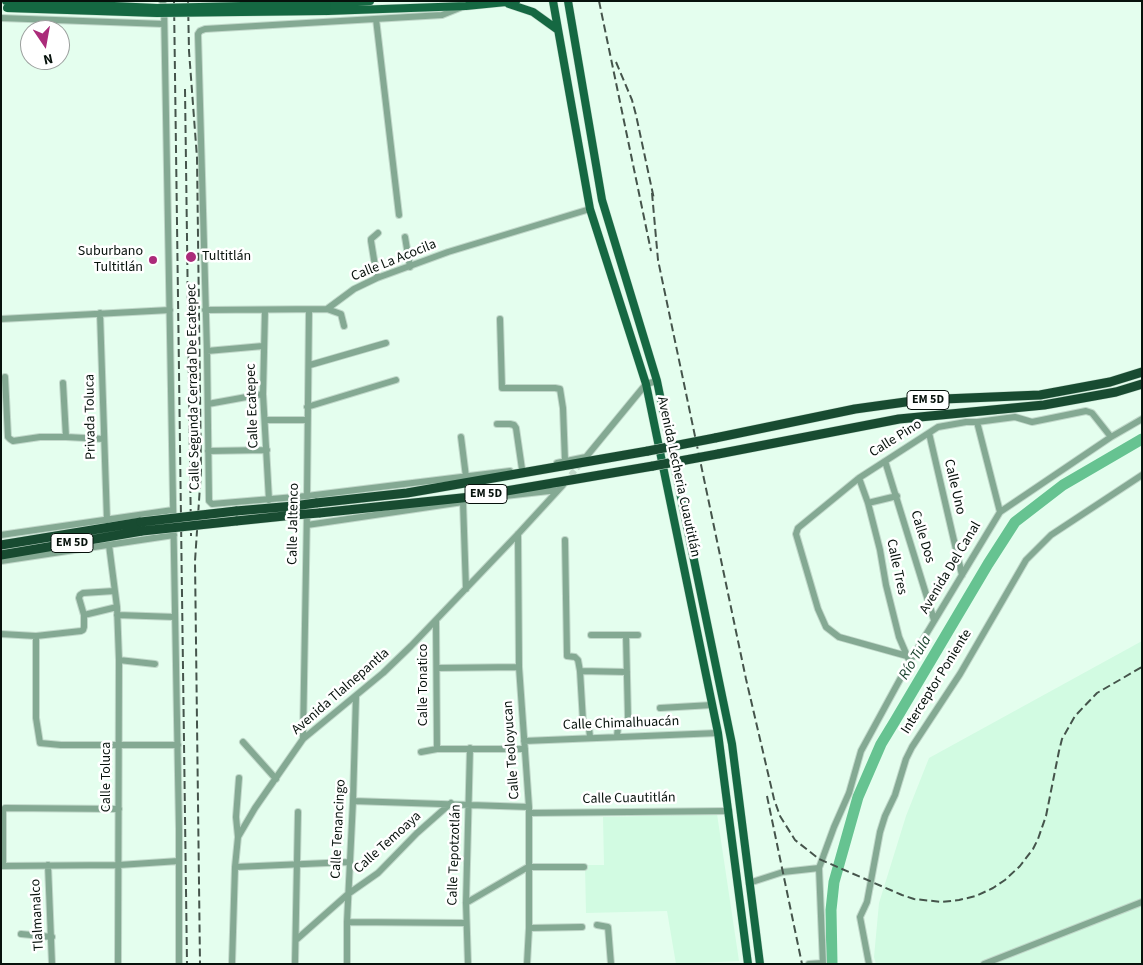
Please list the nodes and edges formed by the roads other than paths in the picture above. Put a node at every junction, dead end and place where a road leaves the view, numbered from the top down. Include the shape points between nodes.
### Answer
1 (1, 1) edge
2 (162, 1) edge
3 (370, 1) edge
4 (516, 1) edge
5 (553, 1) edge
6 (568, 1) edge
7 (502, 3) junction
8 (5, 6) edge
9 (466, 6) junction
10 (327, 7) junction
11 (1, 18) edge
12 (376, 19) junction
13 (164, 24) junction
14 (558, 30) junction
15 (590, 209) junction
16 (399, 215) dead end
17 (378, 233) dead end
18 (405, 237) dead end
19 (410, 268) junction
20 (376, 278) junction
21 (327, 309) junction
22 (170, 310) junction
23 (205, 310) junction
24 (265, 310) junction
25 (309, 310) junction
26 (100, 314) junction
27 (1, 319) edge
28 (500, 319) dead end
29 (344, 326) dead end
30 (386, 343) dead end
31 (263, 346) junction
32 (208, 351) junction
33 (310, 365) junction
34 (1142, 372) edge
35 (5, 377) dead end
36 (396, 380) dead end
37 (656, 380) junction
38 (63, 383) dead end
39 (646, 384) junction
40 (1142, 384) edge
41 (263, 394) junction
42 (208, 404) junction
43 (307, 407) junction
44 (1142, 419) edge
45 (266, 420) junction
46 (307, 420) junction
47 (977, 422) junction
48 (497, 424) dead end
49 (929, 433) junction
50 (66, 436) junction
51 (461, 437) dead end
52 (1111, 437) junction
53 (104, 440) junction
54 (267, 450) junction
55 (208, 451) junction
56 (565, 461) junction
57 (885, 461) junction
58 (522, 469) junction
59 (1142, 475) edge
60 (466, 477) junction
61 (859, 478) junction
62 (307, 496) junction
63 (897, 496) junction
64 (269, 500) junction
65 (463, 502) junction
66 (868, 503) junction
67 (318, 508) junction
68 (174, 510) junction
69 (1000, 512) junction
70 (107, 520) junction
71 (307, 524) junction
72 (142, 527) junction
73 (518, 534) junction
74 (1, 535) edge
75 (174, 535) junction
76 (565, 540) dead end
77 (1, 545) edge
78 (109, 545) junction
79 (1, 555) edge
80 (1, 561) edge
81 (962, 575) junction
82 (466, 589) junction
83 (114, 591) junction
84 (117, 611) junction
85 (84, 615) junction
86 (175, 617) junction
87 (934, 620) junction
88 (436, 621) junction
89 (1, 634) edge
90 (591, 635) dead end
91 (626, 635) junction
92 (638, 635) dead end
93 (36, 636) junction
94 (908, 659) junction
95 (120, 660) junction
96 (155, 664) dead end
97 (519, 667) junction
98 (437, 668) junction
99 (580, 672) junction
100 (627, 672) junction
101 (356, 696) junction
102 (712, 705) junction
103 (660, 708) dead end
104 (718, 732) junction
105 (617, 736) junction
106 (590, 737) junction
107 (303, 739) junction
108 (524, 741) junction
109 (243, 742) dead end
110 (178, 745) junction
111 (119, 746) junction
112 (470, 748) junction
113 (525, 748) junction
114 (437, 749) junction
115 (421, 752) dead end
116 (239, 778) dead end
117 (276, 779) junction
118 (353, 802) junction
119 (451, 803) junction
120 (470, 806) junction
121 (119, 809) junction
122 (529, 810) junction
123 (729, 811) junction
124 (298, 812) dead end
125 (238, 837) junction
126 (179, 861) junction
127 (350, 862) junction
128 (298, 864) junction
129 (48, 865) junction
130 (119, 865) junction
131 (2, 866) edge
132 (235, 867) junction
133 (528, 867) junction
134 (584, 867) dead end
135 (819, 868) junction
136 (749, 883) junction
137 (348, 894) junction
138 (466, 902) junction
139 (1142, 902) edge
140 (347, 922) junction
141 (466, 923) junction
142 (597, 924) dead end
143 (582, 927) dead end
144 (529, 928) junction
145 (21, 934) dead end
146 (52, 937) junction
147 (296, 940) junction
148 (823, 963) edge
149 (52, 964) edge
150 (118, 964) edge
151 (179, 964) edge
152 (232, 964) edge
153 (295, 964) edge
154 (348, 964) edge
155 (468, 964) edge
156 (527, 964) edge
157 (611, 964) edge
158 (748, 964) edge
159 (760, 964) edge
160 (809, 964) edge
161 (869, 964) edge
162 (984, 964) edge

1 - 8 main road
2 - 13 street
3 - 10 main road
4 - 7 main road
5 - 14 main road, Avenida Lecheria Cuautitlán
6 - 37 main road, Avenida Lecheria Cuautitlán via 602,200
7 - 9 main road
7 - 14 main road via 533,12
8 - 10 main road, bridge
9 - 10 main road
9 - 12 street via 442,14
11 - 13 street
12 - 16 street
12 - 23 street, Calle Segunda Cerrada De Ecatepec via 200,31
13 - 22 street
14 - 15 main road, Avenida Lecheria Cuautitlán
15 - 19 street, Calle La Acocila via 448,252
15 - 39 main road, Avenida Lecheria Cuautitlán
17 - 20 street via 371,239
18 - 19 street
19 - 20 street, Calle La Acocila
20 - 21 street, Calle La Acocila
21 - 25 street
21 - 29 street via 342,314
22 - 26 street
22 - 68 street
23 - 24 street
23 - 32 street, Calle Segunda Cerrada De Ecatepec
24 - 25 street
24 - 31 street, Calle Ecatepec
25 - 33 street, Calle Jaltenco
26 - 27 street
26 - 53 street, Privada Toluca
28 - 56 street via 502,388 560,389
30 - 33 street
31 - 32 street
31 - 41 street, Calle Ecatepec
32 - 42 street, Calle Segunda Cerrada De Ecatepec
33 - 43 street, Calle Jaltenco
34 - 67 highway, EM 5D, bridge via 1110,382 1040,395 920,400 870,407 715,438
35 - 50 street via 10,440
36 - 43 street
37 - 39 street
37 - 136 main road, Avenida Lecheria Cuautitlán via 732,744
38 - 50 street
39 - 56 street via 586,457
39 - 102 main road, Avenida Lecheria Cuautitlán
40 - 67 highway, EM 5D, bridge via 1044,405 899,419 471,497
41 - 42 street
41 - 45 street, Calle Ecatepec
42 - 55 street, Calle Segunda Cerrada De Ecatepec
43 - 46 street, Calle Jaltenco
44 - 52 street, Avenida Del Canal
45 - 46 street
45 - 54 street, Calle Ecatepec
46 - 62 street, Calle Jaltenco
47 - 49 street, Calle Pino via 938,427
47 - 52 street, Calle Pino via 1014,417 1032,422 1086,411 1092,413
47 - 69 street
48 - 58 street via 510,424 516,428
49 - 57 street, Calle Pino
49 - 81 street, Calle Uno
50 - 53 street
51 - 60 street
52 - 69 street, Avenida Del Canal
53 - 70 street, Privada Toluca
54 - 55 street
54 - 64 street, Calle Ecatepec
55 - 64 street, Calle Segunda Cerrada De Ecatepec via 210,504
56 - 58 street
57 - 61 street, Calle Pino
57 - 63 street, Calle Dos
58 - 60 street
59 - 161 street, Interceptor Poniente via 1051,535 1026,560 960,674 912,747 885,816 867,902 860,917
60 - 62 street
61 - 66 street, Calle Tres
61 - 94 street, Calle Pino via 813,514 796,534 826,627 839,636
62 - 64 street
62 - 71 street, Calle Jaltenco
63 - 66 street
63 - 87 street, Calle Dos
65 - 71 street
65 - 73 street, Avenida Tlalnepantla via 560,487
65 - 82 street
66 - 94 street, Calle Tres via 899,637
67 - 72 highway, EM 5D, bridge
68 - 70 street
68 - 75 street
69 - 81 street, Avenida Del Canal
70 - 74 street
71 - 107 street, Calle Jaltenco
72 - 77 highway, EM 5D
72 - 79 highway, EM 5D
73 - 82 street, Avenida Tlalnepantla
73 - 97 street, Calle Teoloyucan
75 - 78 street
75 - 86 street
76 - 99 street via 567,655 577,658
78 - 80 street
78 - 83 street
81 - 87 street, Avenida Del Canal
82 - 88 street, Avenida Tlalnepantla
83 - 84 street, Calle Toluca
83 - 85 street via 80,595
84 - 85 street
84 - 86 street
84 - 95 street, Calle Toluca
85 - 93 street via 84,630
86 - 110 street
87 - 94 street, Avenida Del Canal
88 - 98 street, Calle Tonatico
88 - 101 street, Avenida Tlalnepantla
89 - 93 street
90 - 91 street
91 - 92 street
91 - 100 street
93 - 111 street via 36,718 40,743
94 - 135 street, Avenida Del Canal via 861,751 850,793
95 - 96 street
95 - 111 street, Calle Toluca
97 - 98 street
97 - 108 street, Calle Teoloyucan
98 - 114 street, Calle Tonatico
99 - 100 street
99 - 106 street via 583,721 589,728
100 - 105 street via 628,718 618,727
101 - 107 street, Avenida Tlalnepantla
101 - 118 street, Calle Tenancingo
102 - 103 street
102 - 104 main road, Avenida Lecheria Cuautitlán
104 - 105 street, Calle Chimalhuacán
104 - 123 main road, Avenida Lecheria Cuautitlán
105 - 106 street, Calle Chimalhuacán
106 - 108 street, Calle Chimalhuacán
107 - 117 street, Avenida Tlalnepantla
108 - 113 street, Calle Teoloyucan
109 - 117 street
110 - 111 street
110 - 126 street
111 - 121 street, Calle Toluca
112 - 113 street
112 - 114 street
112 - 120 street, Calle Tepotzotlán
113 - 122 street, Calle Teoloyucan
114 - 115 street
116 - 125 street
117 - 125 street, Avenida Tlalnepantla
118 - 119 street, Calle Cuautitlán
118 - 127 street, Calle Tenancingo
119 - 120 street, Calle Cuautitlán
119 - 137 street, Calle Temoaya via 417,832 378,873
120 - 122 street, Calle Cuautitlán
120 - 138 street, Calle Tepotzotlán
121 - 130 street, Calle Toluca
121 - 131 street via 5,808
122 - 123 street, Calle Cuautitlán
122 - 133 street, Calle Teoloyucan
123 - 158 main road, Avenida Lecheria Cuautitlán
124 - 128 street
125 - 132 street, Avenida Tlalnepantla
126 - 130 street
126 - 151 street
127 - 128 street
127 - 137 street, Calle Tenancingo
128 - 132 street
128 - 147 street
129 - 130 street
129 - 131 street
129 - 146 street, Tlalmanalco
130 - 150 street, Calle Toluca
132 - 152 street, Avenida Tlalnepantla
133 - 134 street
133 - 138 street
133 - 144 street, Calle Teoloyucan
135 - 136 street via 783,872
135 - 148 street, Avenida Del Canal
136 - 159 main road, Avenida Lecheria Cuautitlán
137 - 140 street, Calle Tenancingo
137 - 147 street, Calle Temoaya
138 - 141 street, Calle Tepotzotlán
139 - 162 street
140 - 141 street
140 - 154 street, Calle Tenancingo
141 - 155 street, Calle Tepotzotlán
142 - 157 street via 609,930
143 - 144 street
144 - 156 street, Calle Teoloyucan
145 - 146 street
146 - 149 street, Tlalmanalco
147 - 153 street
148 - 160 street

